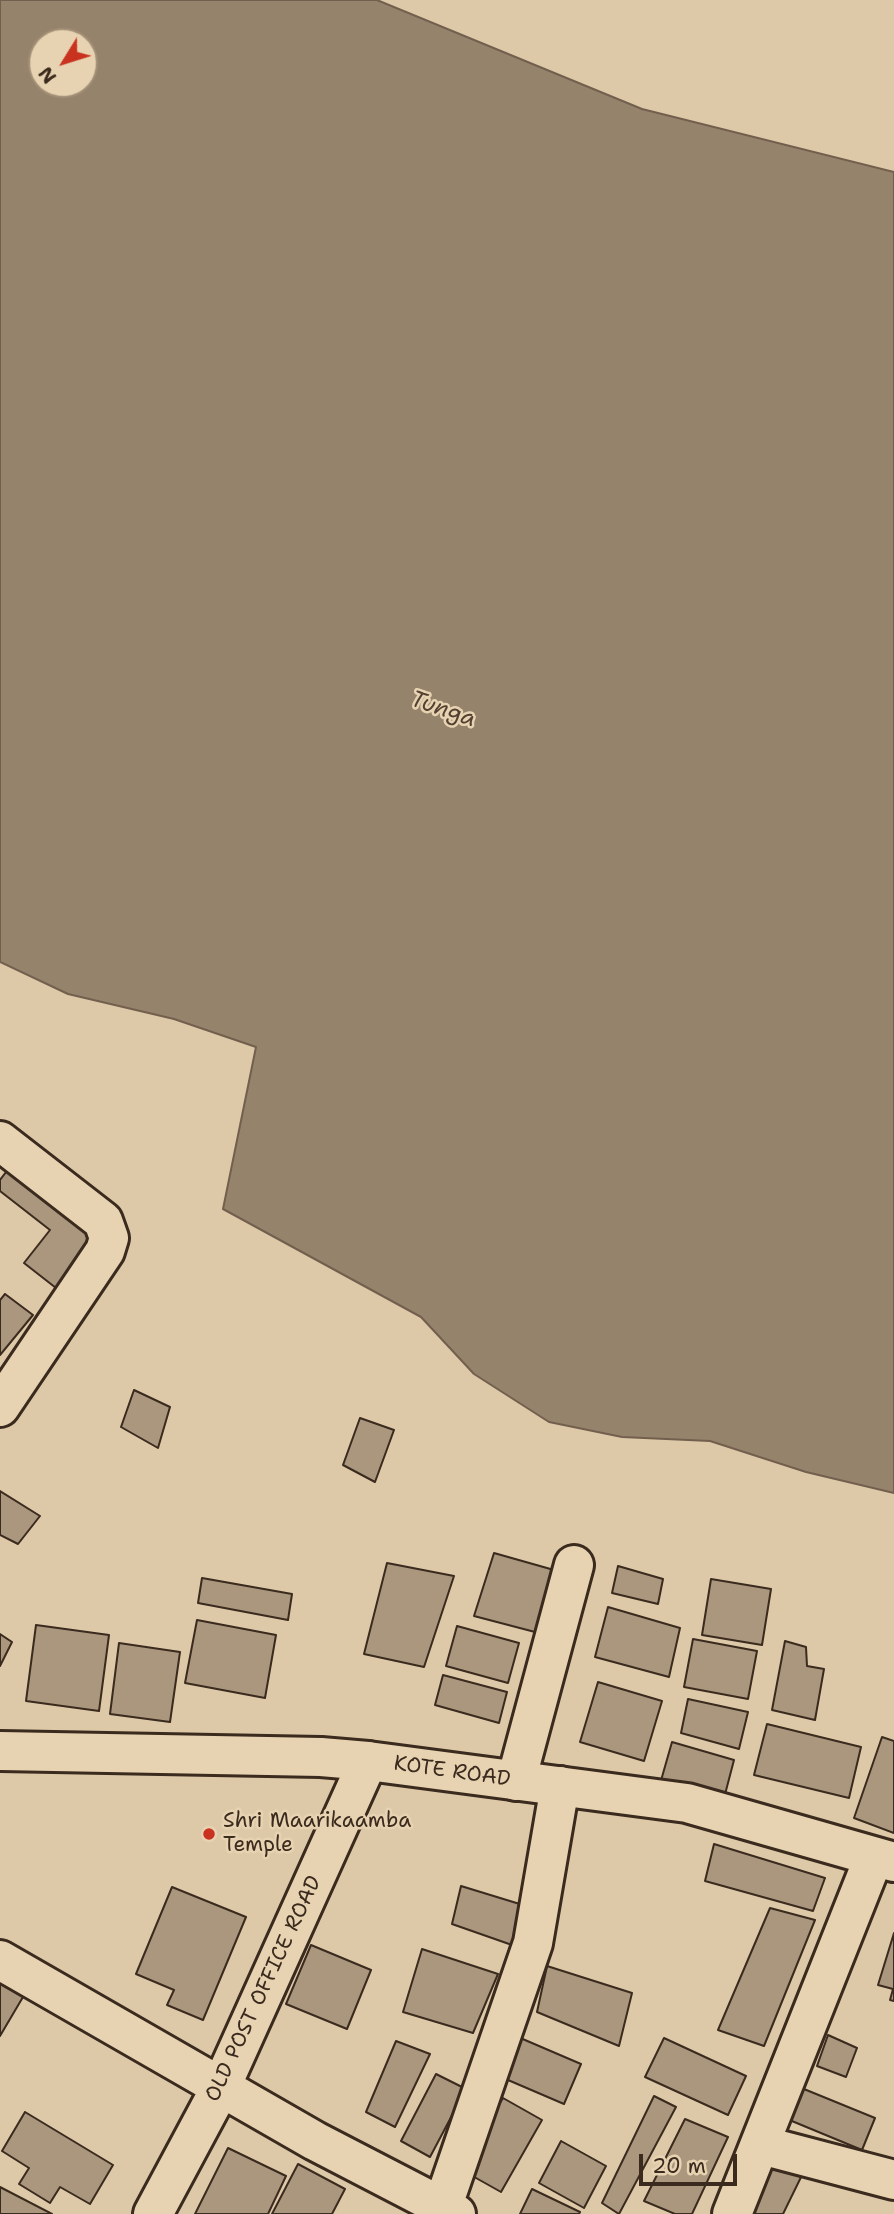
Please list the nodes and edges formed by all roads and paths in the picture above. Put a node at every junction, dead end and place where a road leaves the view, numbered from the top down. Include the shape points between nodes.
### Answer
1 (0, 1141) edge
2 (0, 1407) edge
3 (574, 1564) dead end
4 (0, 1751) edge
5 (368, 1761) junction
6 (516, 1781) junction
7 (560, 1786) junction
8 (884, 1859) edge
9 (0, 1959) edge
10 (221, 2087) junction
11 (761, 2145) junction
12 (894, 2180) edge
13 (447, 2212) edge
14 (153, 2214) edge
15 (732, 2214) edge

1 - 2 street via 103,1221 109,1238 105,1251
3 - 6 street
4 - 5 street, KOTE ROAD
5 - 6 street, KOTE ROAD
5 - 10 street, OLD POST OFFICE ROAD
6 - 7 street, KOTE ROAD
7 - 8 street, KOTE ROAD via 687,1803
7 - 13 street via 534,1943
8 - 11 street
9 - 10 street
10 - 13 street
10 - 14 street, OLD POST OFFICE ROAD
11 - 12 street
11 - 15 street

